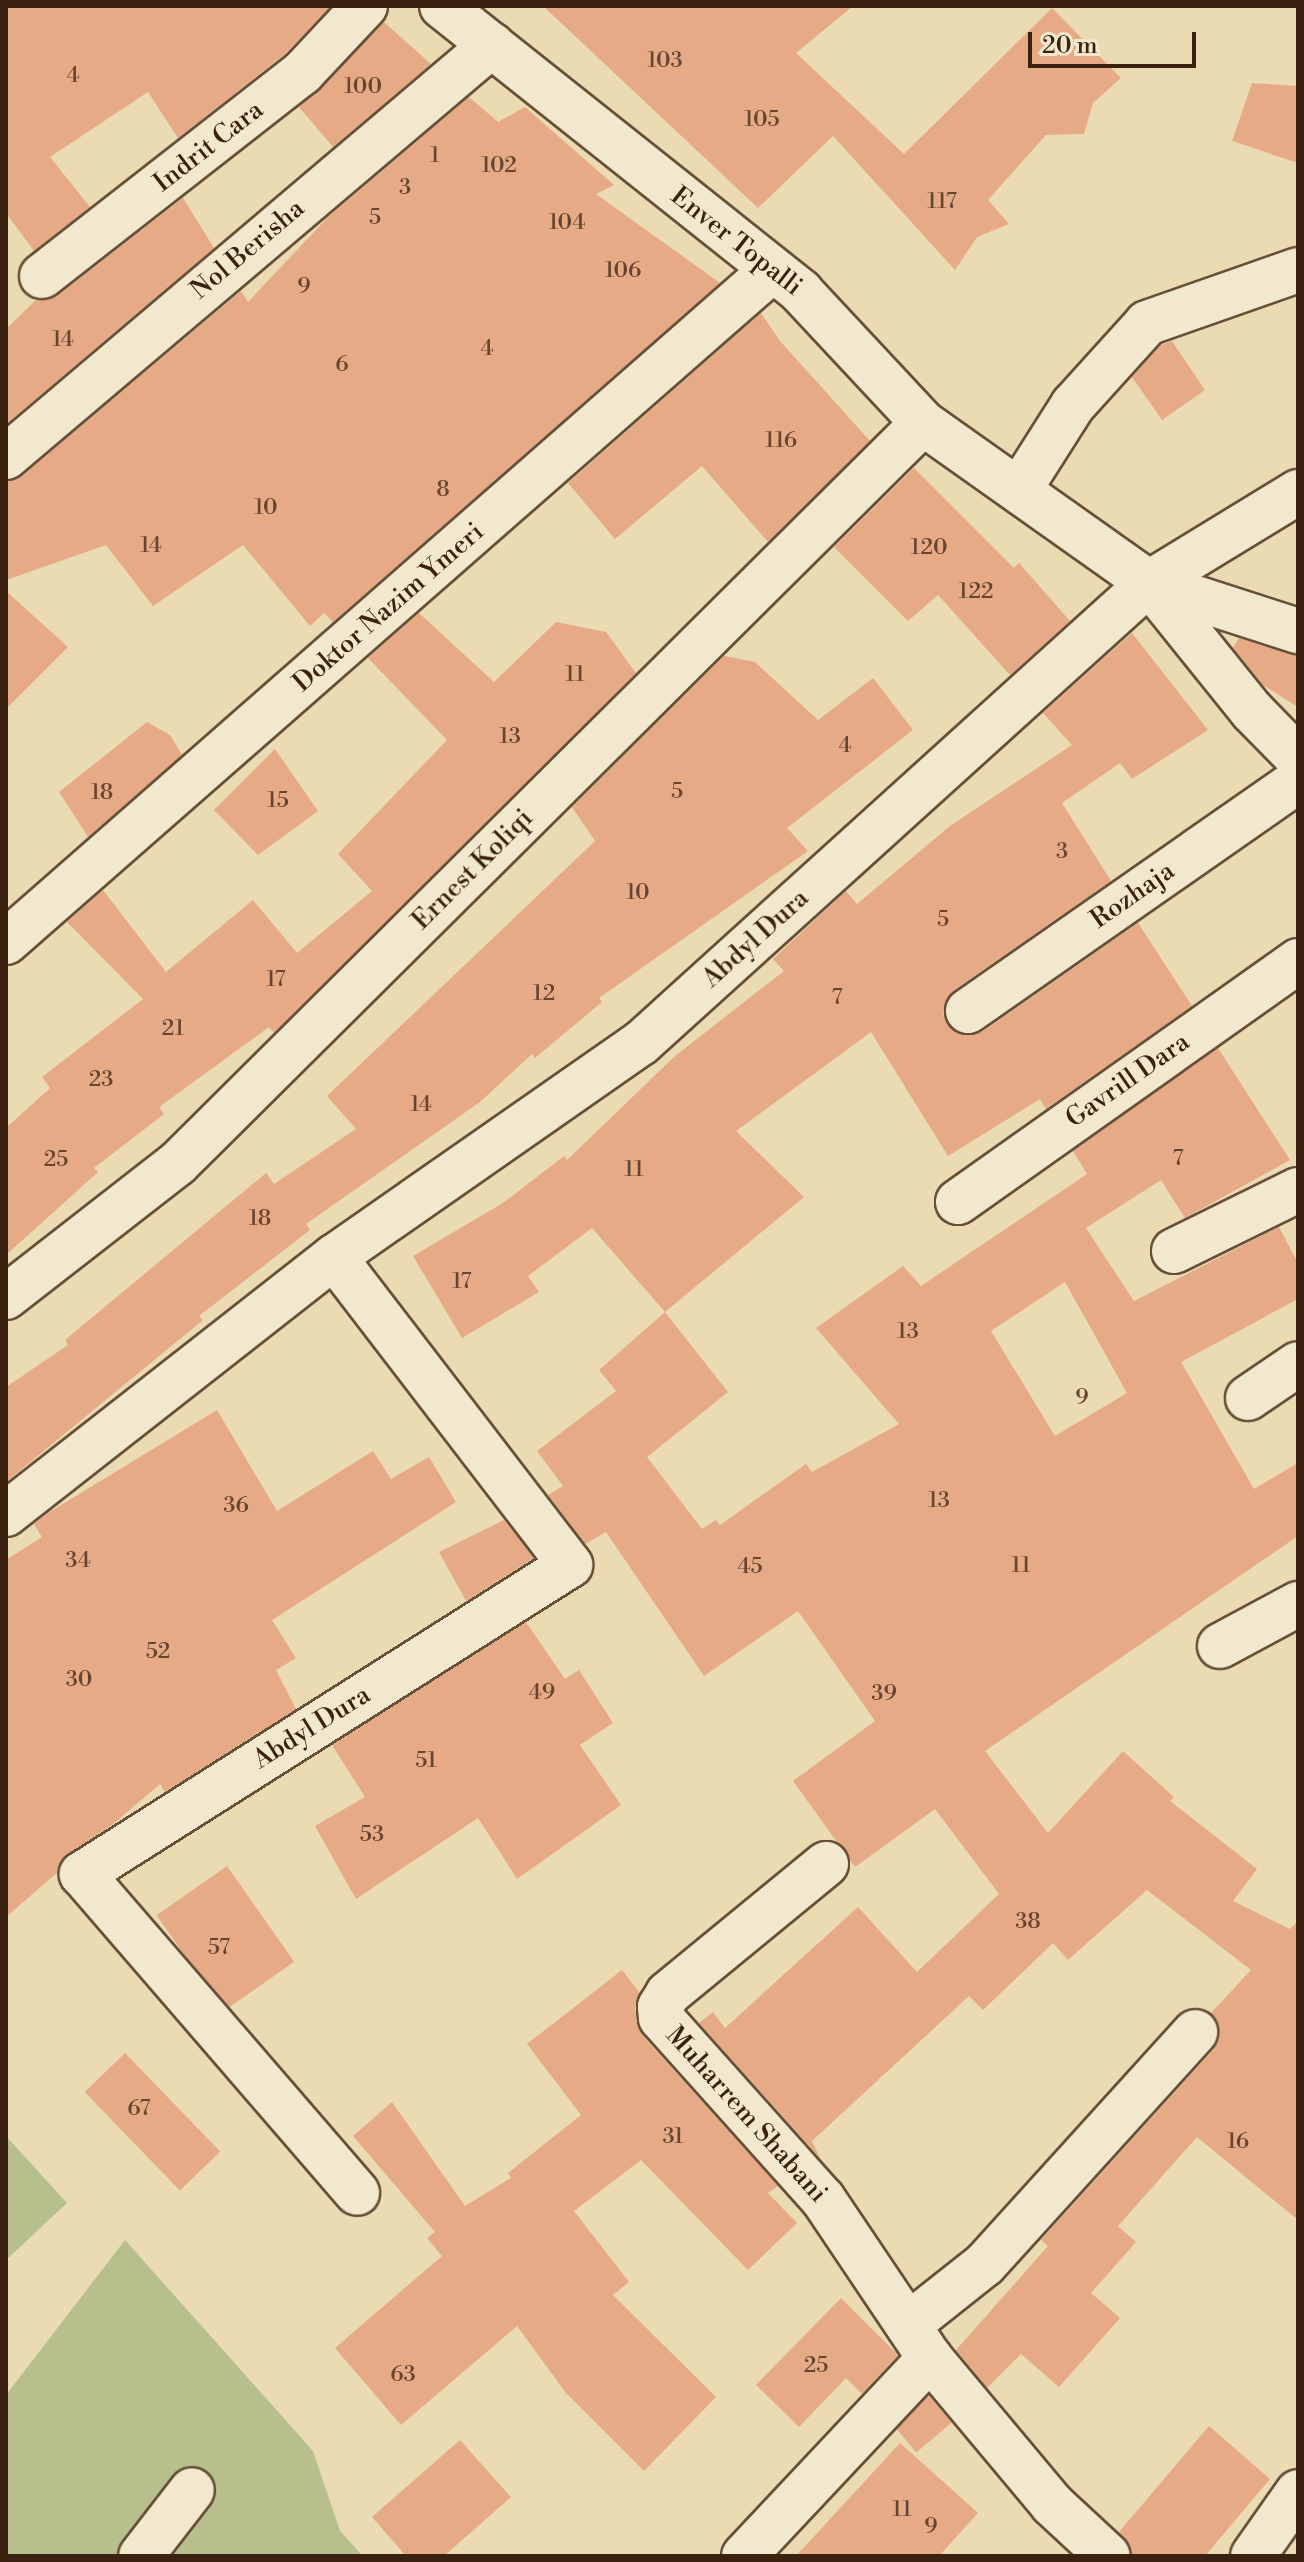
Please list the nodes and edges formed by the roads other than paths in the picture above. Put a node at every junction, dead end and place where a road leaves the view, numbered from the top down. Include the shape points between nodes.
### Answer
1 (365, 6) edge
2 (442, 6) edge
3 (492, 45) junction
4 (1298, 270) edge
5 (770, 272) junction
6 (42, 276) dead end
7 (923, 423) junction
8 (6, 457) edge
9 (1019, 490) junction
10 (1298, 492) edge
11 (1149, 583) junction
12 (1298, 631) edge
13 (1298, 758) edge
14 (1298, 781) edge
15 (6, 942) edge
16 (1298, 961) edge
17 (968, 1011) dead end
18 (1298, 1190) edge
19 (958, 1202) dead end
20 (1174, 1251) dead end
21 (334, 1257) junction
22 (6, 1297) edge
23 (1298, 1364) edge
24 (1248, 1398) dead end
25 (6, 1514) edge
26 (1298, 1604) edge
27 (1220, 1646) dead end
28 (826, 1864) dead end
29 (1195, 2032) dead end
30 (357, 2193) dead end
31 (919, 2341) junction
32 (192, 2490) dead end
33 (1298, 2492) edge
34 (141, 2556) edge
35 (744, 2556) edge
36 (1108, 2556) edge
37 (1253, 2556) edge

1 - 6 street, Indrit Cara via 302,73
2 - 3 street, Enver Topalli
3 - 5 street, Enver Topalli
3 - 8 street, Nol Berisha
4 - 9 street via 1147,323 1073,405
5 - 7 street, Enver Topalli via 801,292
5 - 15 street, Doktor Nazim Ymeri
7 - 9 street, Enver Topalli
7 - 22 street, Ernest Koliqi via 177,1164
9 - 11 street, Enver Topalli
10 - 11 street, Abdyl Dura
11 - 12 street, Enver Topalli
11 - 13 street via 1252,711
11 - 21 street, Abdyl Dura via 641,1043
14 - 17 street, Rozhaja
16 - 19 street, Gavrill Dara
18 - 20 street
21 - 25 street, Abdyl Dura
21 - 30 street, Abdyl Dura via 570,1565 82,1874
23 - 24 street
26 - 27 street
28 - 31 street, Muharrem Shabani via 668,1994 661,2018 823,2199
29 - 31 street
31 - 35 street
31 - 36 street, Muharrem Shabani via 1052,2504
32 - 34 street
33 - 37 street

